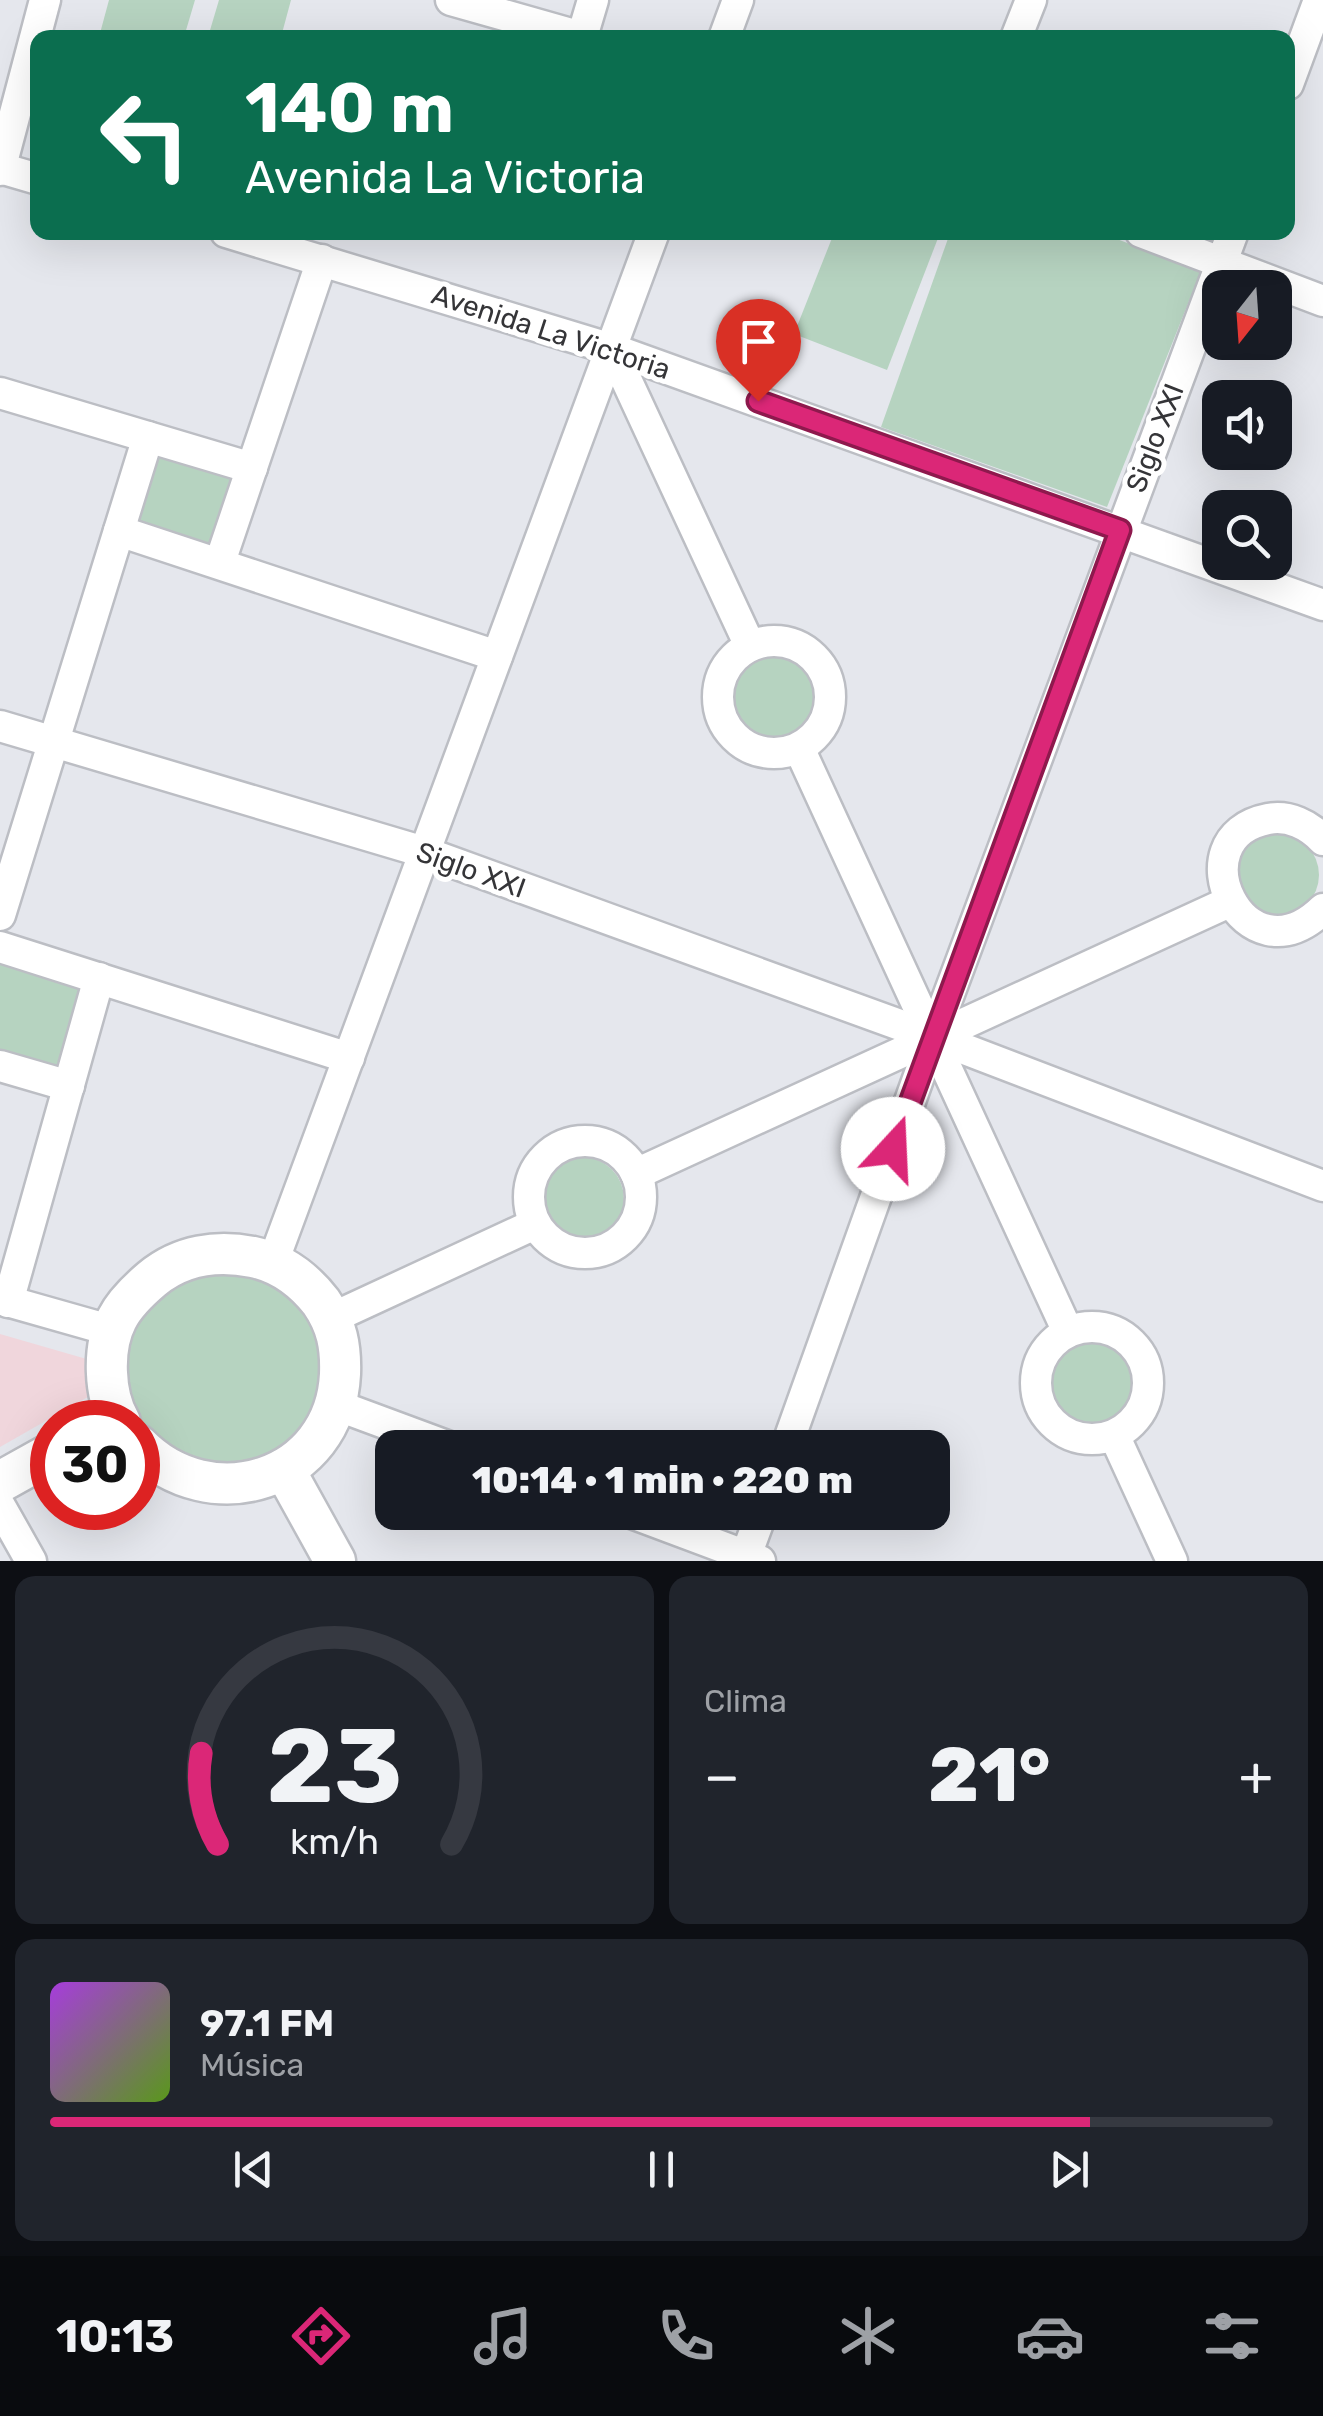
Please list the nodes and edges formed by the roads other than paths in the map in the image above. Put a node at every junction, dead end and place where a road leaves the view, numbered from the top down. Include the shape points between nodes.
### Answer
1 (45, 0) edge
2 (452, 0) edge
3 (593, 0) edge
4 (738, 0) edge
5 (1031, 0) edge
6 (1319, 0) edge
7 (37, 30) edge
8 (559, 30) edge
9 (586, 30) edge
10 (727, 30) edge
11 (1019, 30) edge
12 (30, 56) edge
13 (1295, 65) edge
14 (0, 169) edge
15 (30, 177) edge
16 (253, 240) edge
17 (651, 240) edge
18 (1162, 240) edge
19 (1230, 240) edge
20 (322, 260) junction
21 (1222, 263) junction
22 (1323, 302) edge
23 (612, 349) junction
24 (0, 392) edge
25 (148, 437) junction
26 (252, 468) junction
27 (1120, 530) junction
28 (118, 531) junction
29 (220, 562) junction
30 (1323, 605) edge
31 (750, 646) junction
32 (498, 656) junction
33 (0, 726) edge
34 (54, 741) junction
35 (799, 748) junction
36 (1323, 840) edge
37 (424, 852) junction
38 (1229, 902) junction
39 (1323, 909) edge
40 (0, 915) edge
41 (0, 947) edge
42 (98, 978) junction
43 (933, 1038) junction
44 (349, 1058) junction
45 (0, 1066) edge
46 (69, 1086) junction
47 (636, 1174) junction
48 (1323, 1186) edge
49 (536, 1224) junction
50 (273, 1262) junction
51 (4, 1301) edge
52 (332, 1318) junction
53 (113, 1331) junction
54 (1068, 1332) junction
55 (113, 1400) edge
56 (336, 1405) junction
57 (403, 1430) edge
58 (792, 1430) edge
59 (1114, 1435) junction
60 (30, 1465) edge
61 (160, 1465) edge
62 (284, 1469) junction
63 (0, 1482) edge
64 (0, 1506) edge
65 (675, 1530) edge
66 (757, 1530) edge
67 (750, 1559) edge
68 (30, 1561) edge
69 (335, 1561) edge
70 (1172, 1561) edge

1 - 7 street
2 - 8 street
3 - 9 street
4 - 10 street
5 - 11 street
6 - 13 street
12 - 14 street
14 - 15 street
16 - 20 street, Avenida La Victoria
17 - 23 street
18 - 21 street
19 - 21 street, Siglo XXI
20 - 23 street, Avenida La Victoria
20 - 26 street
21 - 22 street
21 - 27 street, Siglo XXI
23 - 27 street, Avenida La Victoria
23 - 31 street
23 - 32 street
24 - 25 street
25 - 26 street
25 - 28 street
26 - 29 street
27 - 30 street, Avenida La Victoria
27 - 43 street, Siglo XXI
28 - 29 street
28 - 34 street
29 - 32 street
31 - 35 street via 793,645 825,674 827,716
31 - 35 street via 720,682 727,728 752,749
32 - 37 street
33 - 34 street, Siglo XXI
34 - 37 street, Siglo XXI
34 - 40 street
35 - 43 street
36 - 38 street via 1295,821 1252,824 1224,858
37 - 43 street, Siglo XXI
37 - 44 street
38 - 39 street via 1266,930 1298,928
38 - 43 street
41 - 42 street
42 - 44 street
42 - 46 street
43 - 47 street
43 - 48 street, Siglo XXI
43 - 54 street
43 - 58 street, Siglo XXI
44 - 50 street
45 - 46 street
46 - 51 street
47 - 49 street via 637,1220 617,1244 572,1252
47 - 49 street via 604,1144 559,1147 531,1180
49 - 52 street
50 - 52 street via 315,1294
50 - 53 street via 231,1253 200,1255 164,1269 136,1293
51 - 53 street
52 - 56 street via 340,1358
53 - 55 street via 108,1378
54 - 59 street via 1037,1366 1037,1398 1067,1434
54 - 59 street via 1112,1330 1144,1360 1144,1404
56 - 57 street
56 - 62 street via 319,1436
59 - 70 street
60 - 63 street
61 - 62 street via 212,1484 249,1482
62 - 69 street
64 - 68 street
65 - 67 street
66 - 67 street

